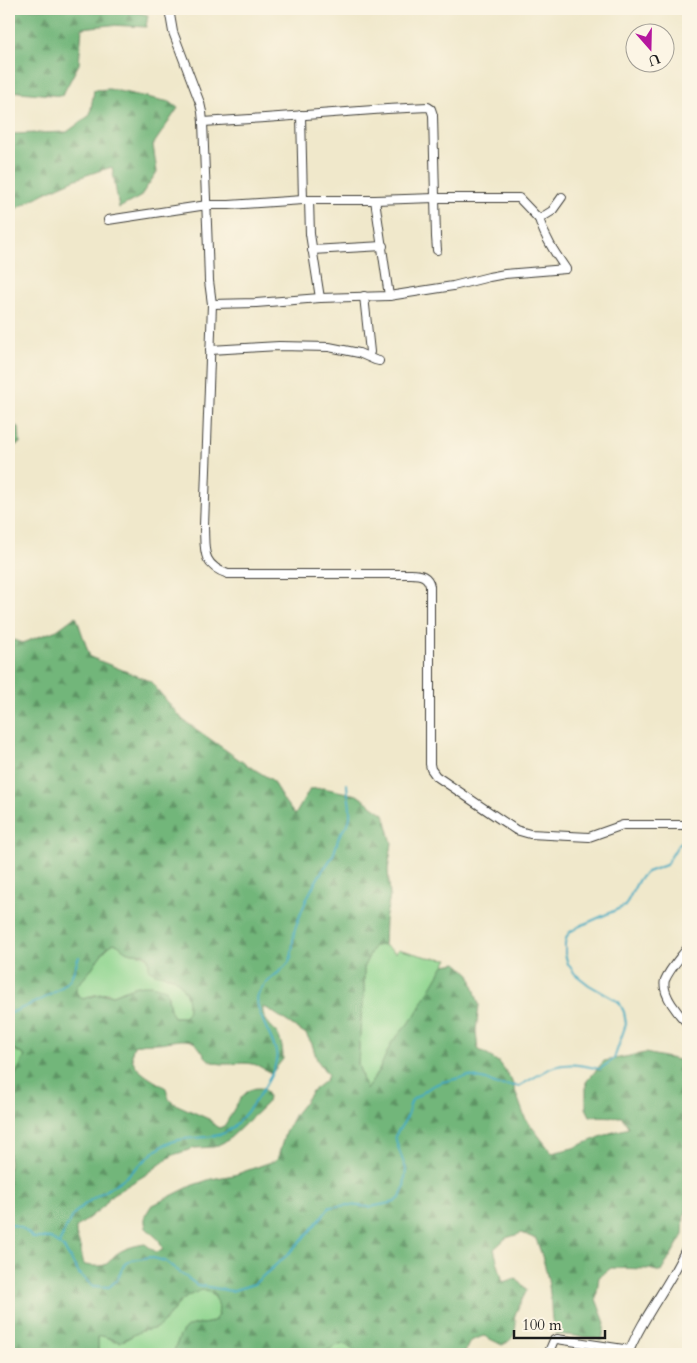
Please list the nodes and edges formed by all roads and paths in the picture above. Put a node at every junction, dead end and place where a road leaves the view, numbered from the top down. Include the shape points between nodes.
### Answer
1 (169, 9) edge
2 (301, 115) junction
3 (203, 122) junction
4 (562, 197) dead end
5 (435, 198) junction
6 (306, 200) junction
7 (376, 200) junction
8 (207, 205) junction
9 (539, 219) junction
10 (108, 220) dead end
11 (383, 246) junction
12 (312, 250) junction
13 (438, 250) dead end
14 (364, 296) junction
15 (390, 296) junction
16 (320, 298) junction
17 (212, 304) junction
18 (210, 350) junction
19 (368, 356) junction
20 (379, 361) dead end
21 (688, 824) edge
22 (688, 947) edge
23 (688, 1024) edge
24 (688, 1244) edge
25 (629, 1352) edge
26 (548, 1354) edge

1 - 3 street via 173,32 200,103
2 - 3 street
2 - 5 street via 396,108 431,109
2 - 6 street
3 - 8 street
4 - 9 street via 552,211
5 - 7 street
5 - 9 street via 519,198
5 - 13 street
6 - 7 street
6 - 8 street
6 - 12 street
7 - 11 street
8 - 10 street
8 - 17 street
9 - 15 street via 549,244 566,269 505,274
11 - 12 street
11 - 15 street
12 - 16 street
14 - 15 street
14 - 16 street
14 - 19 street
16 - 17 street
17 - 18 street
18 - 19 street via 329,347
18 - 21 street via 204,526 205,554 212,566 228,574 421,574 428,579 430,586 430,764 436,776 516,830 530,834 589,837 623,826
19 - 20 street
22 - 23 street via 669,973 665,987 671,1003
24 - 25 street
25 - 26 street via 557,1339

